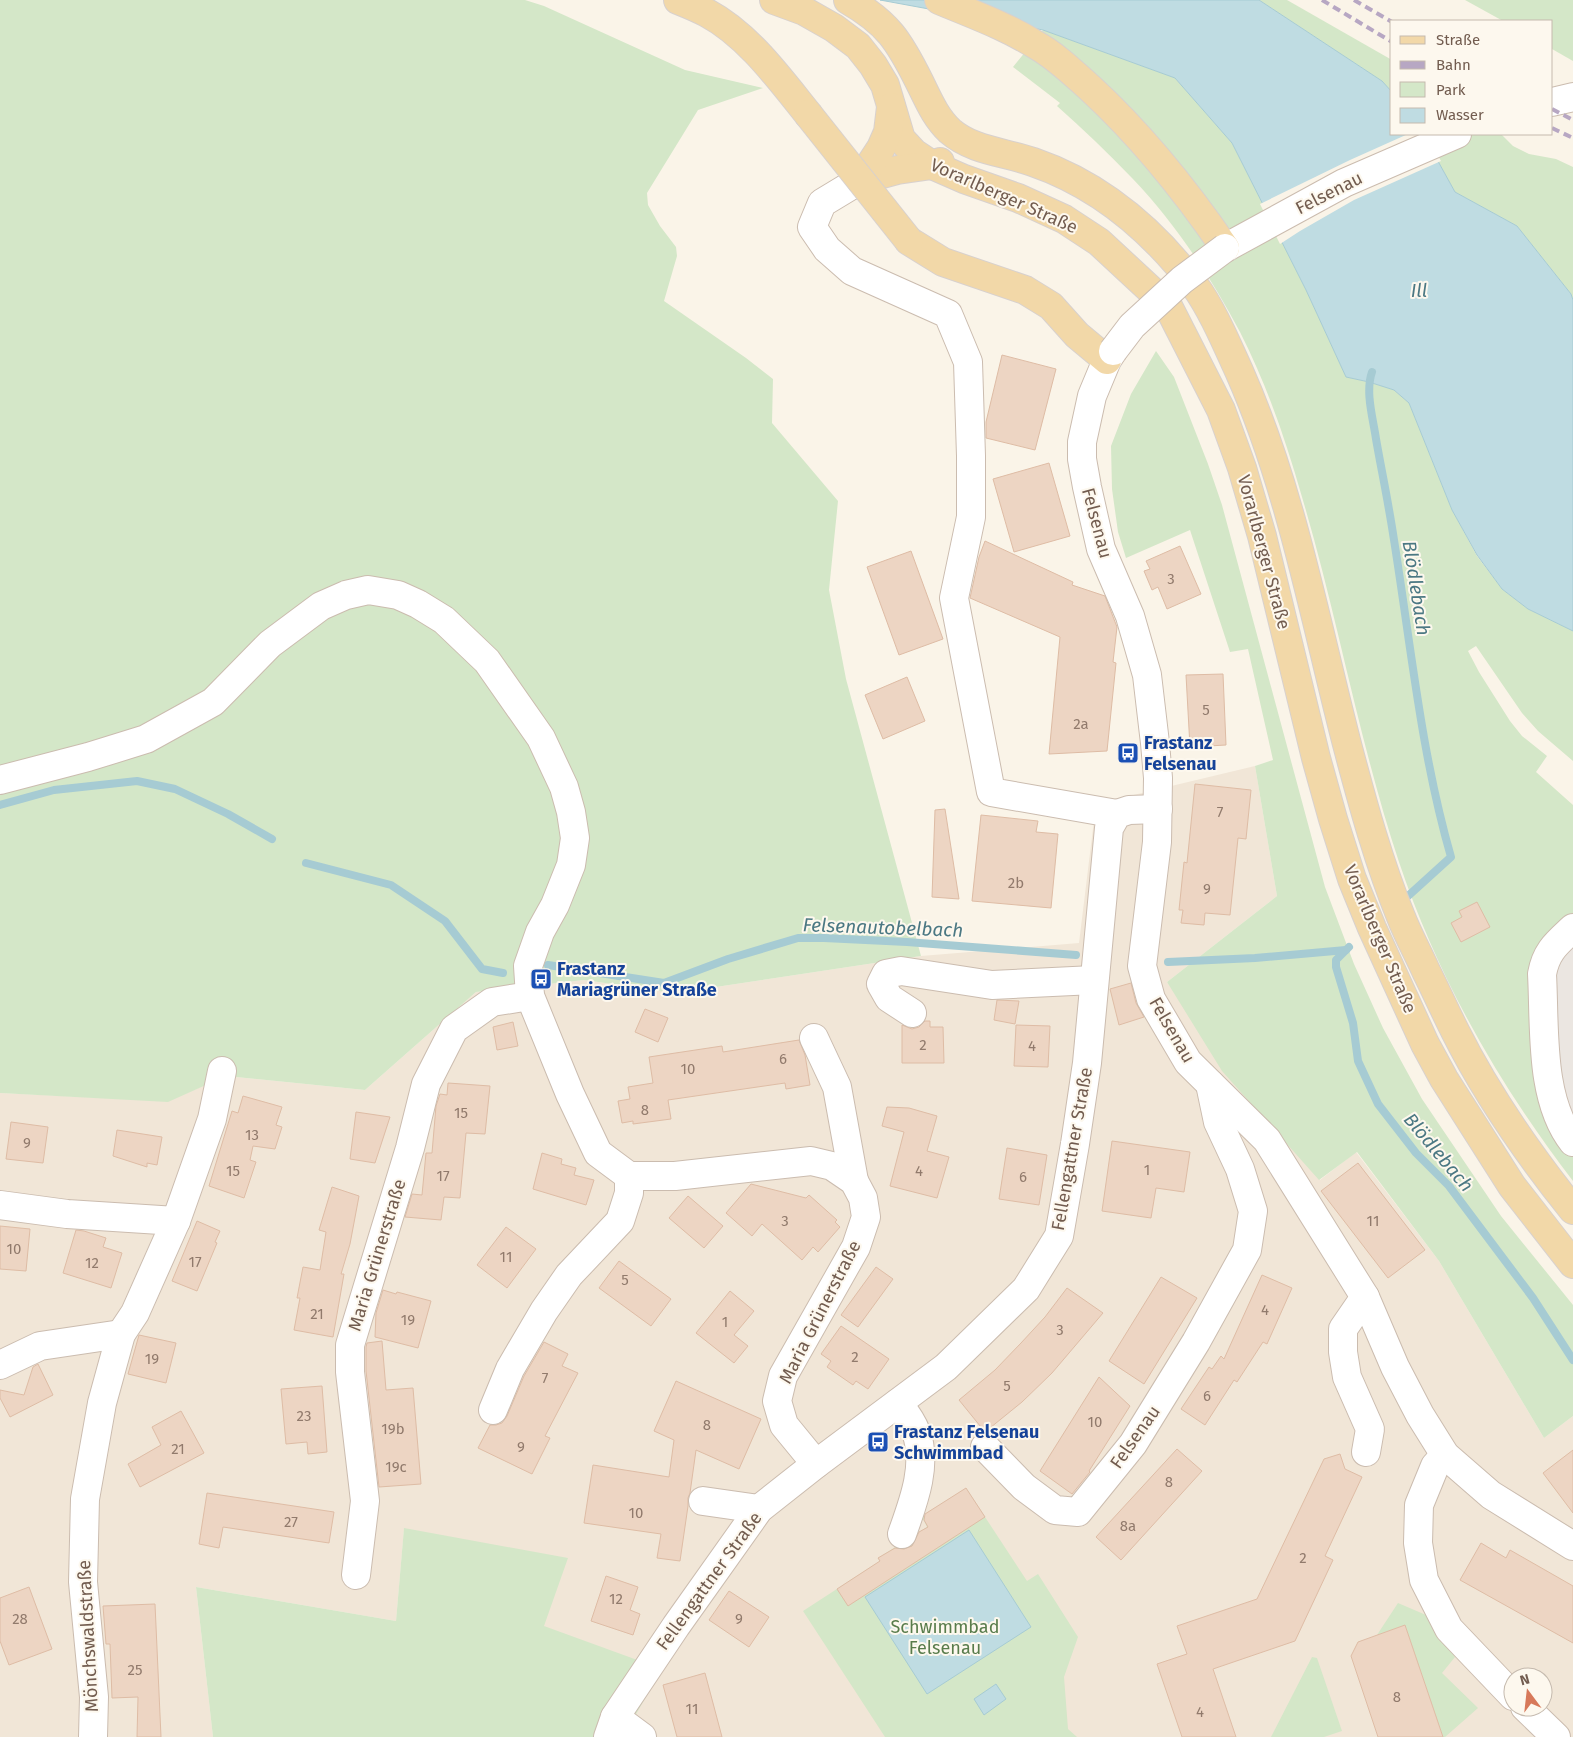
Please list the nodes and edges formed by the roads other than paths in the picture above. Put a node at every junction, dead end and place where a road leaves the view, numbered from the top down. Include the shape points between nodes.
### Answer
1 (678, 0) edge
2 (774, 0) edge
3 (848, 0) edge
4 (939, 0) edge
5 (1573, 97) edge
6 (1553, 102) edge
7 (892, 105) junction
8 (931, 108) junction
9 (1455, 135) edge
10 (979, 148) junction
11 (932, 165) junction
12 (860, 180) junction
13 (1225, 248) junction
14 (1110, 355) junction
15 (0, 780) edge
16 (1158, 809) junction
17 (1117, 814) junction
18 (1573, 928) edge
19 (1094, 980) junction
20 (530, 996) junction
21 (912, 1013) dead end
22 (814, 1038) dead end
23 (222, 1071) dead end
24 (1210, 1084) junction
25 (1573, 1142) edge
26 (629, 1176) junction
27 (854, 1181) junction
28 (0, 1205) edge
29 (1573, 1210) edge
30 (176, 1221) junction
31 (1573, 1264) edge
32 (1365, 1297) junction
33 (121, 1334) junction
34 (0, 1365) edge
35 (898, 1403) junction
36 (493, 1410) dead end
37 (985, 1447) dead end
38 (1366, 1452) dead end
39 (1445, 1455) junction
40 (816, 1464) junction
41 (703, 1501) dead end
42 (759, 1509) junction
43 (902, 1534) dead end
44 (1573, 1546) edge
45 (356, 1575) dead end
46 (1503, 1686) edge
47 (1535, 1717) edge
48 (612, 1727) edge
49 (93, 1737) edge
50 (642, 1737) edge
51 (1556, 1737) edge

1 - 14 main road, bridge via 708,13 763,57 909,241 943,262 1032,294 1051,306 1078,335
2 - 7 main road, Vorarlberger Straße via 804,11 858,46 873,65
3 - 8 main road, Vorarlberger Straße via 871,13 900,45
4 - 13 main road via 1037,45 1073,72 1114,110
5 - 6 street
7 - 11 main road, Vorarlberger Straße via 901,139
7 - 12 main road via 888,132
8 - 10 main road, Vorarlberger Straße via 951,132
8 - 11 main road
9 - 13 street, Felsenau via 1344,183
10 - 11 main road
10 - 29 main road, Vorarlberger Straße via 1030,161 1096,191 1158,243 1197,288 1226,342 1273,457 1365,810 1401,918 1472,1063 1538,1165
11 - 12 main road
11 - 31 main road, Vorarlberger Straße via 1064,219 1099,242 1168,306 1221,410 1242,468 1262,536 1316,758 1352,879 1372,928 1444,1079 1512,1186
12 - 17 street via 822,203 812,227 827,249 852,271 948,314 968,362 971,517 954,598 991,792
13 - 14 street, Felsenau, bridge via 1182,280 1132,326
14 - 16 street, Felsenau via 1092,396 1082,442 1082,459 1101,549 1130,616 1147,675 1156,744
15 - 20 street via 146,739 213,702 270,644 320,606 368,590 398,595 444,620 486,661 541,738 564,787 575,838 571,865 528,966
16 - 17 street via 1129,810
16 - 24 street, Felsenau via 1142,966 1151,999 1188,1062
17 - 19 street, Fellengattner Straße via 1109,828
18 - 25 street via 1550,951 1542,974 1550,1090 1561,1122
19 - 21 street via 992,985 901,971 886,974 881,984 889,998
19 - 35 street, Fellengattner Straße via 1086,1072 1059,1236 1026,1289 946,1368
20 - 26 street via 598,1153
20 - 45 street, Maria Grünerstraße via 492,1002 454,1029 426,1084 410,1148 350,1345 350,1372 365,1501
22 - 27 street, Maria Grünerstraße via 837,1087
23 - 30 street, Mönchswaldstraße via 212,1119
24 - 32 street, Felsenau via 1267,1140
24 - 37 street, Felsenau via 1218,1122 1240,1169 1253,1211 1247,1250 1134,1444 1078,1512 1055,1510 1024,1487
26 - 27 street via 675,1176 811,1161 832,1166
26 - 36 street via 629,1193 620,1221 569,1275 544,1311 510,1369
27 - 40 street, Maria Grünerstraße via 863,1198 866,1217 856,1247 783,1376 777,1401 784,1425
28 - 30 street via 67,1214
30 - 33 street, Mönchswaldstraße via 135,1313
32 - 38 street via 1343,1329 1343,1352 1347,1377 1370,1429
32 - 39 street, Felsenau via 1399,1375
33 - 34 street via 40,1346
33 - 49 street, Mönchswaldstraße via 102,1402 85,1499 82,1582 94,1697
35 - 40 street, Fellengattner Straße
35 - 43 street via 917,1434 920,1456 916,1493
39 - 44 street, Felsenau via 1491,1495
39 - 46 street via 1435,1466 1419,1505 1418,1543 1424,1580 1449,1629
40 - 42 street, Fellengattner Straße
41 - 42 street
42 - 48 street, Fellengattner Straße via 676,1626
47 - 51 street
48 - 50 street

